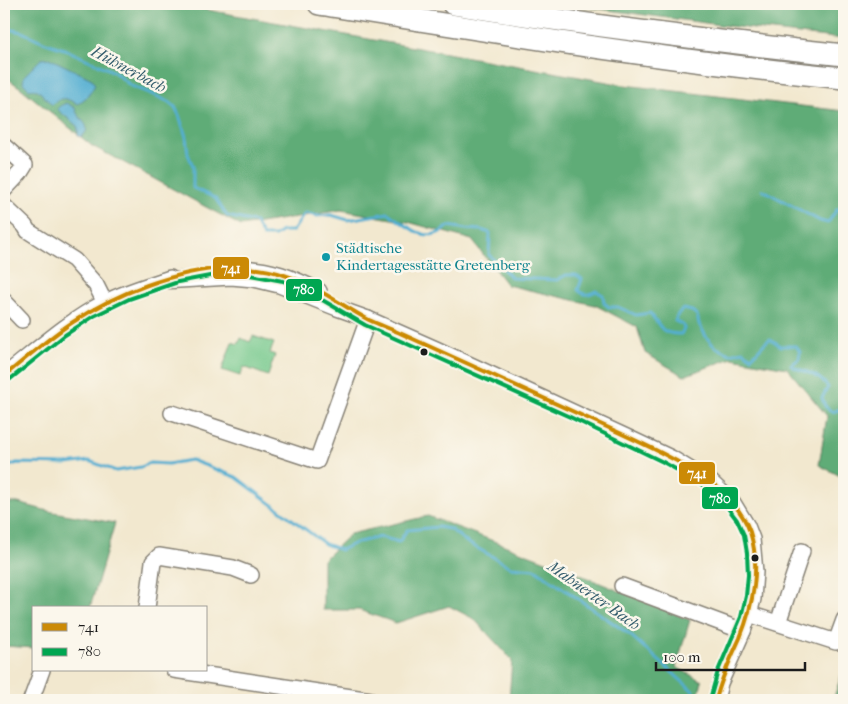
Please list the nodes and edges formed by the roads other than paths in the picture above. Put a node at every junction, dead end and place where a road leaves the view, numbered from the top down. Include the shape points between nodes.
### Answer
1 (319, 4) edge
2 (453, 4) edge
3 (844, 55) edge
4 (844, 78) edge
5 (4, 146) edge
6 (4, 190) edge
7 (4, 206) edge
8 (105, 303) junction
9 (6, 309) edge
10 (368, 319) junction
11 (22, 320) dead end
12 (4, 375) edge
13 (172, 413) dead end
14 (802, 551) dead end
15 (251, 575) dead end
16 (622, 586) dead end
17 (147, 606) edge
18 (749, 614) junction
19 (844, 620) edge
20 (778, 623) junction
21 (743, 631) junction
22 (41, 672) edge
23 (186, 672) edge
24 (343, 698) edge
25 (31, 700) edge
26 (371, 700) edge
27 (716, 700) edge

1 - 4 highway via 571,44
2 - 3 highway via 705,40
5 - 6 street via 25,165
7 - 8 street via 28,232 74,260 96,285
8 - 10 street via 179,275 213,269 256,269 295,279
8 - 12 street via 81,317
9 - 11 street
10 - 13 street via 317,461
10 - 18 street via 671,458 712,483 733,503 752,539 755,585
14 - 20 street
15 - 17 street via 233,568 159,556 153,562
16 - 21 street
18 - 20 street
18 - 21 street
19 - 20 street via 836,642
21 - 27 street
22 - 25 street
23 - 24 street
24 - 26 street

